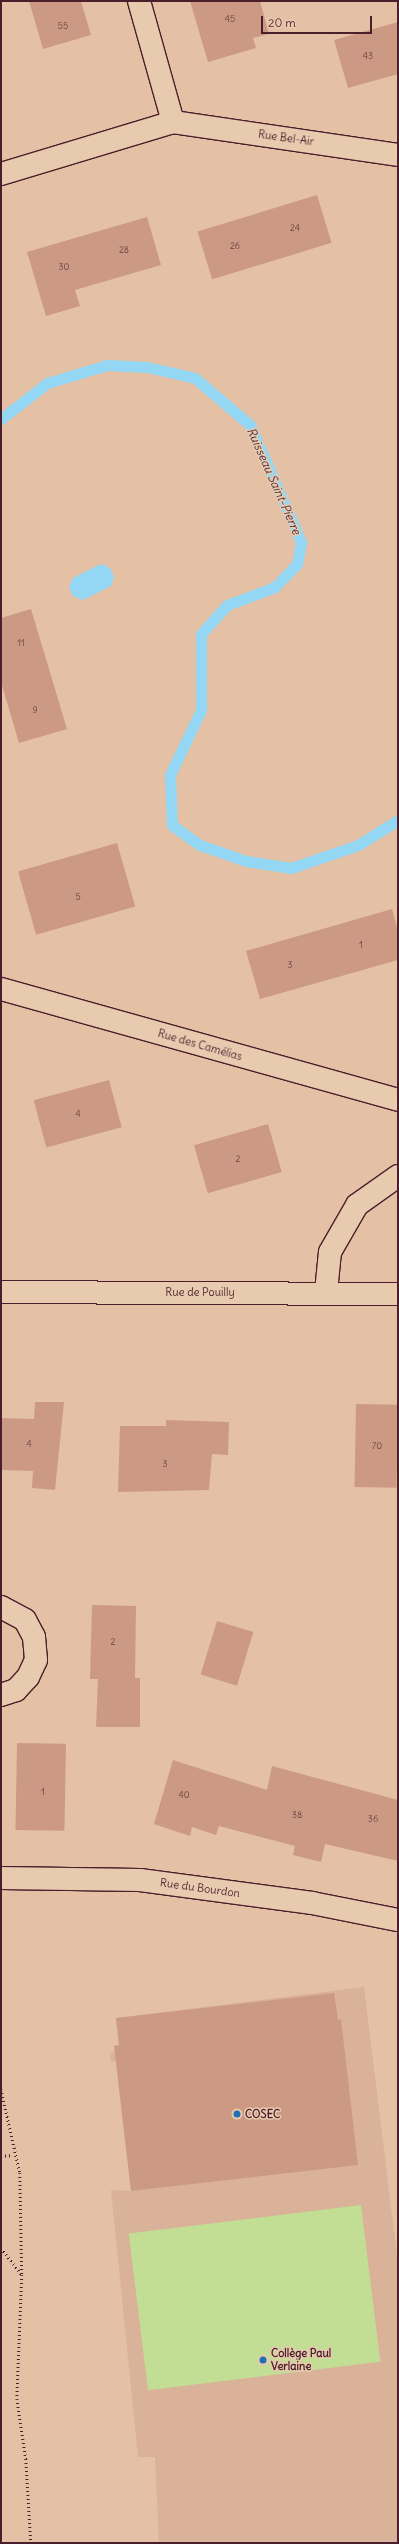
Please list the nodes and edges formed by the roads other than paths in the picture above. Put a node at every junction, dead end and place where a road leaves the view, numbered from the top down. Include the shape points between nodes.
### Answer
1 (139, 1) edge
2 (173, 122) junction
3 (398, 155) edge
4 (1, 174) edge
5 (1, 989) edge
6 (398, 1100) edge
7 (398, 1176) edge
8 (1, 1292) edge
9 (326, 1292) junction
10 (398, 1294) edge
11 (1, 1607) edge
12 (1, 1695) edge
13 (1, 1878) edge
14 (398, 1920) edge

1 - 2 street
2 - 3 street, Rue Bel-Air
2 - 4 street, Rue Bel-Air
5 - 6 street, Rue des Camélias
7 - 9 street via 357,1205 330,1252
8 - 9 street, Rue de Pouilly
9 - 10 street, Rue de Pouilly
11 - 12 street via 25,1620 34,1637 36,1660 28,1678 16,1690
13 - 14 street, Rue du Bourdon via 140,1880 312,1903

